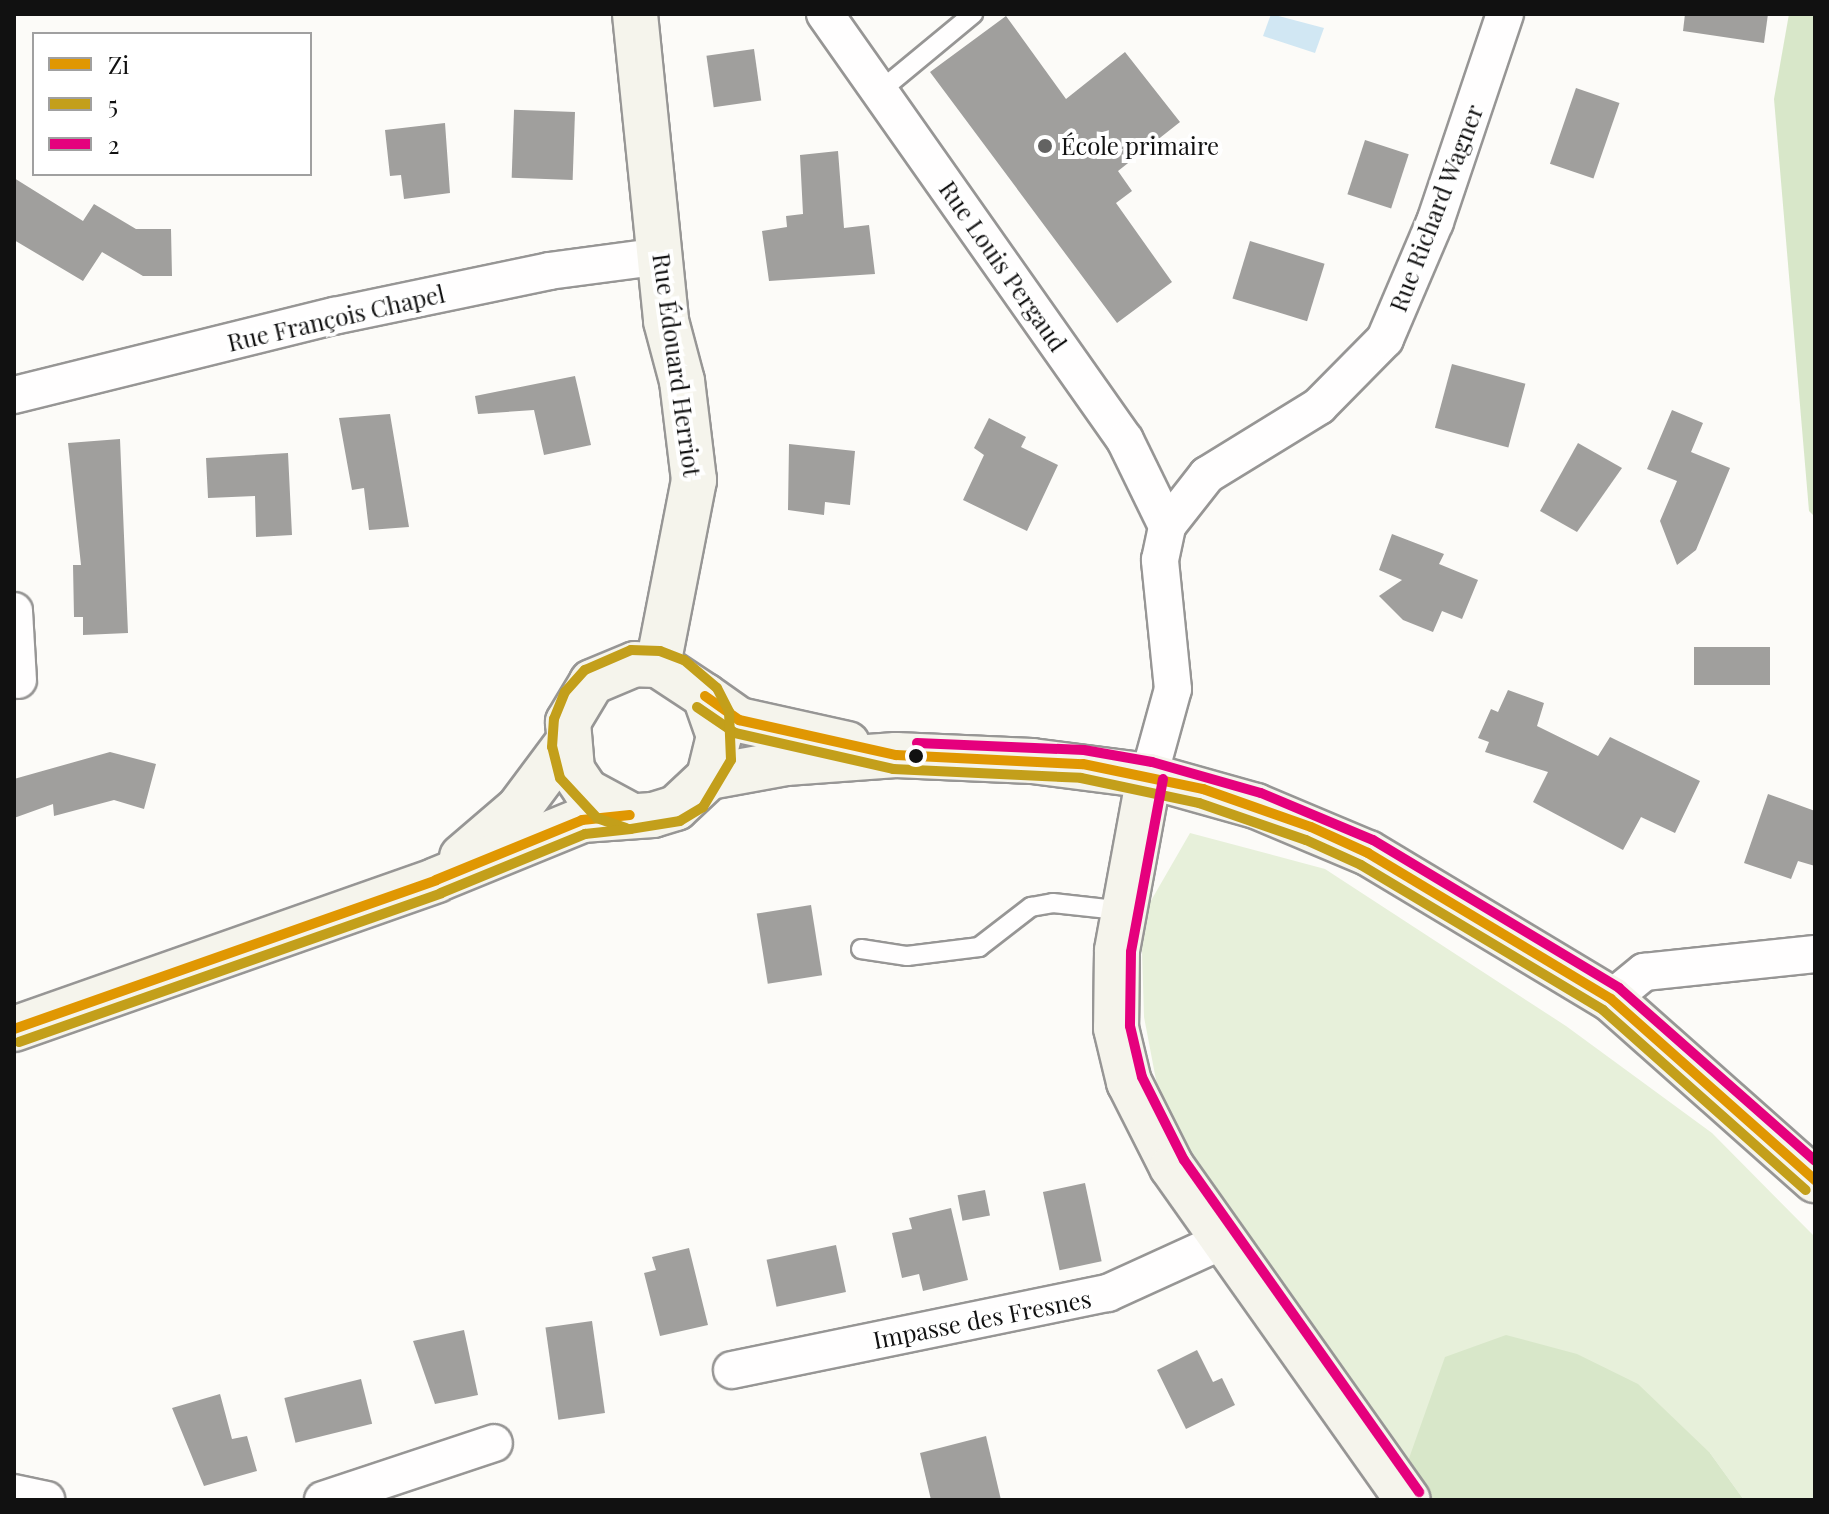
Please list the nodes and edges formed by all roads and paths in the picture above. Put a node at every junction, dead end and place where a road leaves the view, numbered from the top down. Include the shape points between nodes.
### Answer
1 (635, 14) edge
2 (825, 14) edge
3 (973, 14) edge
4 (1505, 14) edge
5 (880, 91) junction
6 (661, 256) junction
7 (14, 395) edge
8 (1167, 526) junction
9 (14, 611) edge
10 (658, 665) junction
11 (18, 680) dead end
12 (705, 696) junction
13 (566, 745) junction
14 (896, 755) junction
15 (1149, 776) junction
16 (709, 777) junction
17 (630, 815) junction
18 (436, 880) junction
19 (1125, 911) junction
20 (861, 949) dead end
21 (1815, 954) edge
22 (1611, 999) junction
23 (14, 1029) edge
24 (1815, 1180) edge
25 (1222, 1241) junction
26 (732, 1370) dead end
27 (494, 1443) dead end
28 (14, 1493) edge
29 (46, 1500) edge
30 (323, 1500) edge
31 (1408, 1500) edge

1 - 6 main road, Rue Édouard Herriot
2 - 5 street, Rue Louis Pergaud
3 - 5 lane
4 - 8 street, Rue Richard Wagner via 1435,222 1385,339 1319,406 1207,475
5 - 8 street, Rue Louis Pergaud via 1125,440
6 - 7 street, Rue François Chapel via 549,271 334,316
6 - 10 main road, Rue Édouard Herriot via 694,480
8 - 15 street, Rue Richard Wagner via 1160,560 1173,689
9 - 11 street
10 - 12 main road
10 - 13 main road via 635,664 592,682 568,722
12 - 14 main road via 739,720
12 - 16 main road via 719,736
13 - 17 main road via 586,791
13 - 18 main road via 519,808
14 - 15 main road via 1083,764
14 - 16 main road via 786,763
15 - 19 main road
15 - 22 main road via 1256,806 1368,853
16 - 17 main road via 676,808
17 - 18 main road via 582,820
18 - 23 main road
19 - 20 lane via 1053,903 1019,914 979,947 907,956
19 - 25 main road via 1117,951 1119,1054 1155,1141
21 - 22 street via 1644,972
22 - 24 main road
25 - 26 street, Impasse des Fresnes via 1108,1293
25 - 31 main road
27 - 30 street
28 - 29 street

